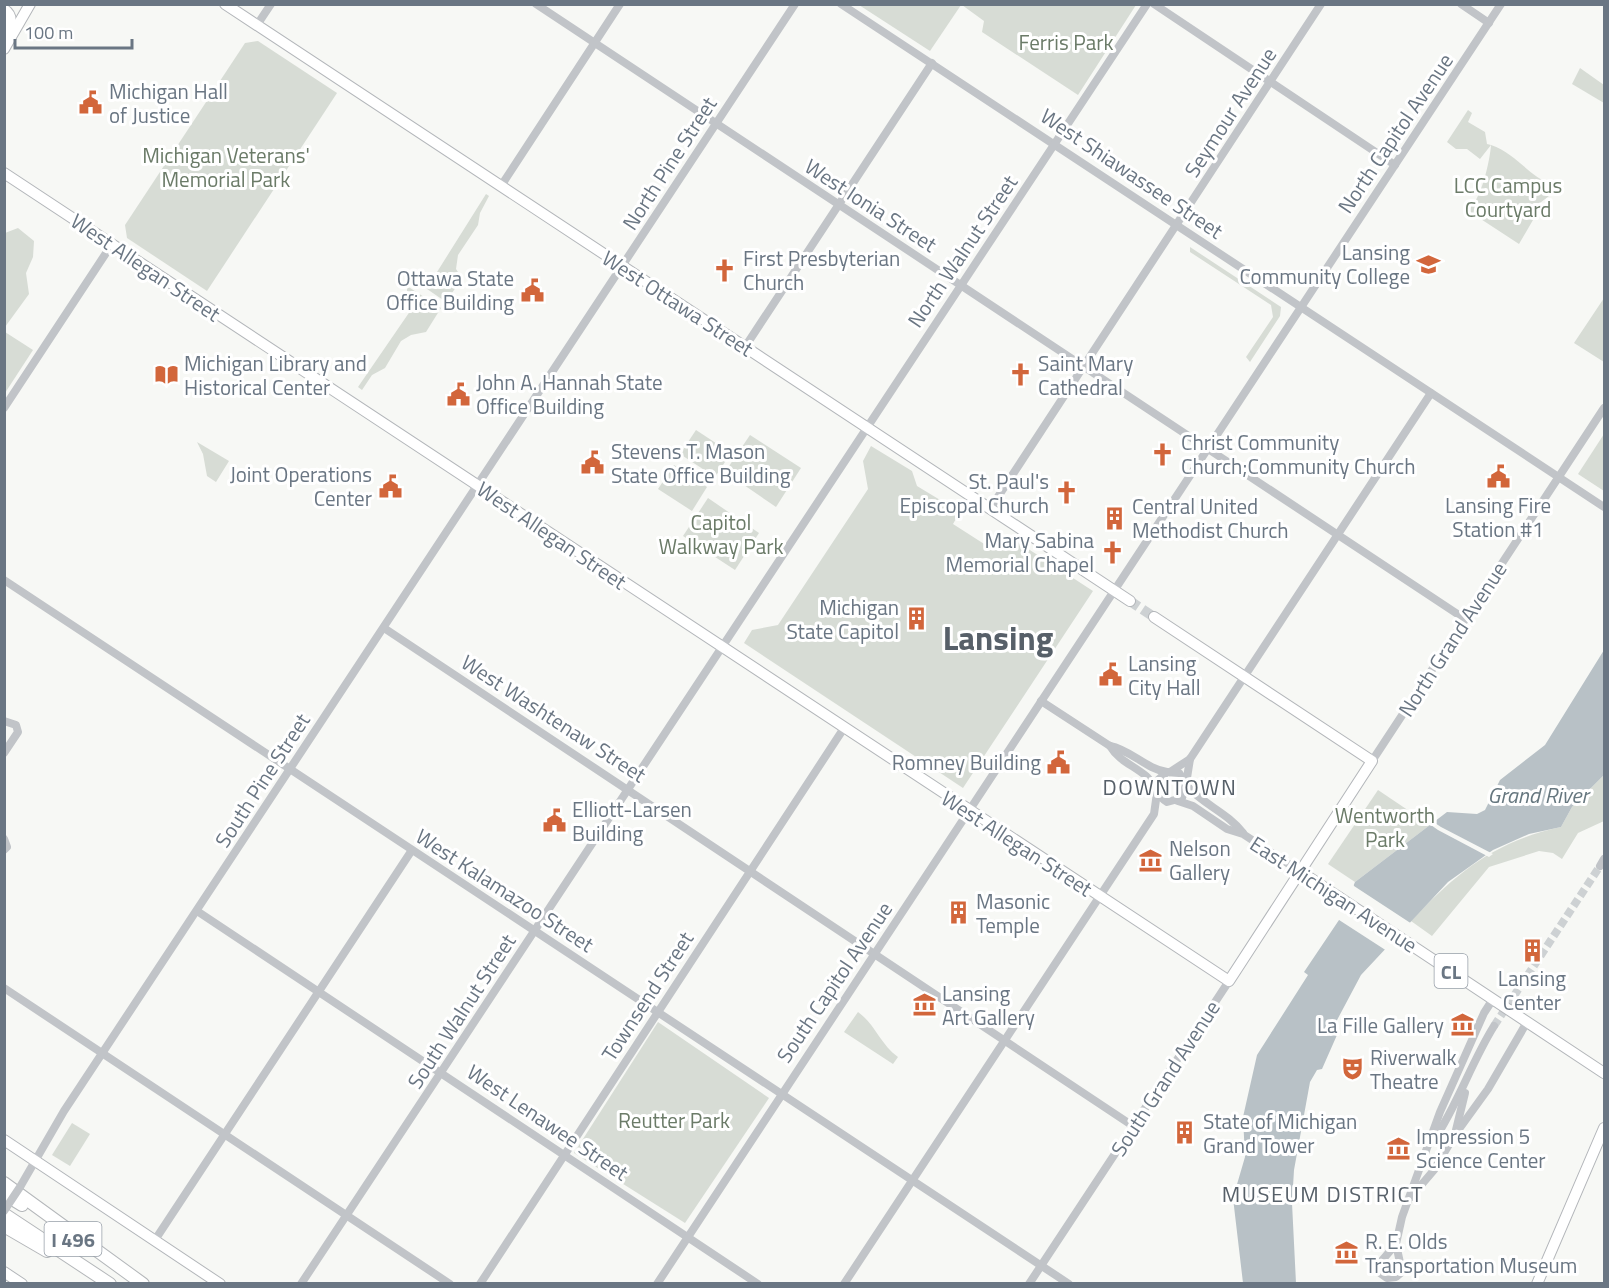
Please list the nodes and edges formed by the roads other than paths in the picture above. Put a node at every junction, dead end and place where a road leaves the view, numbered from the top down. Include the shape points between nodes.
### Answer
1 (30, 4) edge
2 (225, 4) edge
3 (271, 4) edge
4 (536, 4) edge
5 (620, 4) edge
6 (795, 4) edge
7 (842, 4) edge
8 (1147, 4) edge
9 (1154, 4) edge
10 (1321, 4) edge
11 (1461, 4) edge
12 (1502, 4) edge
13 (4, 9) edge
14 (1489, 23) junction
15 (257, 26) junction
16 (4, 35) edge
17 (594, 43) junction
18 (4, 49) edge
19 (932, 63) junction
20 (1271, 82) junction
21 (716, 124) junction
22 (1055, 144) junction
23 (1395, 165) junction
24 (4, 173) edge
25 (501, 186) junction
26 (839, 205) junction
27 (1177, 225) junction
28 (112, 244) junction
29 (623, 266) junction
30 (961, 286) junction
31 (1301, 307) junction
32 (745, 347) junction
33 (1084, 367) junction
34 (554, 371) joint
35 (1431, 393) junction
36 (4, 408) edge
37 (1605, 408) edge
38 (867, 428) junction
39 (1208, 449) junction
40 (1559, 478) junction
41 (478, 487) junction
42 (1605, 507) edge
43 (990, 509) junction
44 (808, 518) joint
45 (1338, 534) junction
46 (4, 580) edge
47 (1114, 591) junction
48 (1130, 601) tunnel mouth
49 (1154, 617) tunnel mouth
50 (1465, 619) junction
51 (384, 628) junction
52 (722, 648) junction
53 (1244, 676) junction
54 (1041, 701) junction
55 (4, 721) edge
56 (844, 728) junction
57 (1110, 746) junction
58 (4, 753) edge
59 (1190, 759) junction
60 (1372, 761) junction
61 (290, 769) junction
62 (1169, 772) junction
63 (1187, 785) junction
64 (628, 789) junction
65 (1157, 792) junction
66 (1175, 801) junction
67 (970, 812) junction
68 (1154, 814) junction
69 (1243, 834) junction
70 (4, 839) edge
71 (4, 850) edge
72 (412, 850) junction
73 (751, 870) junction
74 (1301, 872) junction
75 (1099, 897) junction
76 (197, 911) junction
77 (534, 932) junction
78 (876, 953) junction
79 (1229, 981) junction
80 (4, 988) edge
81 (319, 992) junction
82 (1493, 999) junction
83 (657, 1012) junction
84 (1527, 1022) junction
85 (1494, 1026) tunnel mouth
86 (1005, 1038) junction
87 (103, 1053) junction
88 (442, 1073) junction
89 (1605, 1073) edge
90 (1466, 1083) junction
91 (781, 1094) junction
92 (1133, 1126) junction
93 (1605, 1128) edge
94 (225, 1135) junction
95 (1454, 1136) junction
96 (4, 1140) edge
97 (1427, 1151) junction
98 (564, 1154) junction
99 (36, 1161) junction
100 (912, 1180) junction
101 (4, 1183) edge
102 (4, 1194) edge
103 (1407, 1202) junction
104 (4, 1212) edge
105 (348, 1216) junction
106 (4, 1226) edge
107 (688, 1236) junction
108 (154, 1240) junction
109 (1396, 1244) dead end
110 (1041, 1265) junction
111 (4, 1272) edge
112 (22, 1284) edge
113 (102, 1284) edge
114 (110, 1284) edge
115 (142, 1284) edge
116 (220, 1284) edge
117 (301, 1284) edge
118 (450, 1284) edge
119 (480, 1284) edge
120 (657, 1284) edge
121 (758, 1284) edge
122 (844, 1284) edge
123 (1029, 1284) edge
124 (1069, 1284) edge
125 (1537, 1284) edge

1 - 18 main road
2 - 15 main road, West Ottawa Street
3 - 15 street
4 - 17 street, West Ionia Street
5 - 17 street
6 - 21 street, North Pine Street
7 - 19 street, West Shiawassee Street
8 - 22 street, North Walnut Street
9 - 20 street
10 - 20 street, Seymour Avenue
11 - 14 street
12 - 14 street, North Capitol Avenue
13 - 16 main road via 12,22
14 - 23 street, North Capitol Avenue
15 - 25 main road, West Ottawa Street
17 - 21 street, West Ionia Street
17 - 25 street
19 - 22 street, West Shiawassee Street
19 - 26 street
20 - 23 street
20 - 27 street, Seymour Avenue
21 - 26 street, West Ionia Street
21 - 29 street, North Pine Street
22 - 27 street, West Shiawassee Street
22 - 30 street, North Walnut Street
23 - 31 street, North Capitol Avenue
24 - 28 main road, West Allegan Street
25 - 29 main road, West Ottawa Street
26 - 30 street, West Ionia Street
26 - 32 street
27 - 31 street, West Shiawassee Street
27 - 33 street, Seymour Avenue
28 - 36 street
28 - 41 main road, West Allegan Street
29 - 32 main road, West Ottawa Street
29 - 34 street, North Pine Street
30 - 33 street, West Ionia Street
30 - 38 street, North Walnut Street
31 - 35 street, West Shiawassee Street
31 - 39 street, North Capitol Avenue
32 - 38 main road, West Ottawa Street
33 - 39 street, West Ionia Street
33 - 43 street, Seymour Avenue
34 - 41 street, South Pine Street
35 - 40 street, West Shiawassee Street
35 - 45 street
37 - 40 street, North Grand Avenue
38 - 43 main road, West Ottawa Street
38 - 44 street, North Walnut Street
39 - 45 street, West Ionia Street
39 - 47 street, North Capitol Avenue
40 - 42 street, West Shiawassee Street
40 - 50 street, North Grand Avenue
41 - 51 street, South Pine Street
41 - 52 main road, West Allegan Street
43 - 47 main road, West Ottawa Street
44 - 52 street, South Walnut Street
45 - 50 street, West Ionia Street
45 - 53 street
46 - 61 street, West Kalamazoo Street
47 - 48 main road, West Ottawa Street
47 - 54 street, North Capitol Avenue
49 - 53 main road
50 - 60 street, North Grand Avenue
51 - 61 street, South Pine Street
51 - 64 street, West Washtenaw Street
52 - 56 main road, West Allegan Street
52 - 64 street, South Walnut Street
53 - 59 street
53 - 60 main road
54 - 57 street
54 - 67 street, South Capitol Avenue
55 - 58 street via 16,725 18,732
56 - 67 main road, West Allegan Street
56 - 73 street, Townsend Street
57 - 62 street
57 - 65 street via 1116,756 1146,776
59 - 62 street
59 - 63 street
60 - 74 main road, North Grand Avenue
61 - 72 street, West Kalamazoo Street
61 - 76 street, South Pine Street
62 - 63 street via 1179,773
62 - 65 street via 1158,780
63 - 66 street via 1185,795
63 - 69 street, East Michigan Avenue via 1198,798 1233,820
64 - 73 street, West Washtenaw Street
64 - 77 street, South Walnut Street
65 - 66 street via 1163,800
65 - 68 street
66 - 68 street
66 - 69 street, East Michigan Avenue via 1193,806 1227,829
67 - 75 main road, West Allegan Street
67 - 78 street, South Capitol Avenue
68 - 75 street
69 - 74 street, East Michigan Avenue
70 - 71 street
72 - 77 street, West Kalamazoo Street
72 - 81 street
73 - 78 street, West Washtenaw Street
73 - 83 street, Townsend Street
74 - 79 main road, South Grand Avenue
74 - 82 main road, East Michigan Avenue / CL
75 - 79 main road, West Allegan Street
75 - 86 street
76 - 81 street, West Lenawee Street
76 - 87 street, South Pine Street
77 - 83 street, West Kalamazoo Street
77 - 88 street, South Walnut Street
78 - 86 street, West Washtenaw Street
78 - 91 street, South Capitol Avenue
79 - 92 street, South Grand Avenue
80 - 87 street
81 - 88 street, West Lenawee Street
81 - 94 street
82 - 84 main road, East Michigan Avenue / CL
82 - 97 street via 1447,1096
83 - 91 street, West Kalamazoo Street
83 - 98 street, Townsend Street
84 - 89 main road, East Michigan Avenue / CL
84 - 95 street via 1488,1089
85 - 90 street
86 - 92 street, West Washtenaw Street
86 - 100 street
87 - 94 street
87 - 99 street, South Pine Street
88 - 98 street, West Lenawee Street
88 - 105 street, South Walnut Street
90 - 95 street
90 - 97 street
91 - 100 street, West Kalamazoo Street
91 - 107 street, South Capitol Avenue
92 - 110 street, South Grand Avenue
93 - 125 main road
94 - 105 street
94 - 108 street
95 - 103 street via 1434,1170
96 - 99 main road
97 - 103 street
98 - 107 street, West Lenawee Street
98 - 119 street, Townsend Street
99 - 104 street, South Pine Street, bridge
99 - 108 main road
100 - 110 street, West Kalamazoo Street
100 - 122 street
101 - 115 highway
102 - 115 highway, I 496
103 - 109 street
104 - 114 highway, I 496
105 - 117 street, South Walnut Street
105 - 118 street
106 - 113 highway
107 - 120 street, South Capitol Avenue
107 - 121 street, West Lenawee Street
108 - 116 main road
110 - 123 street, South Grand Avenue
110 - 124 street, West Kalamazoo Street
111 - 112 main road

